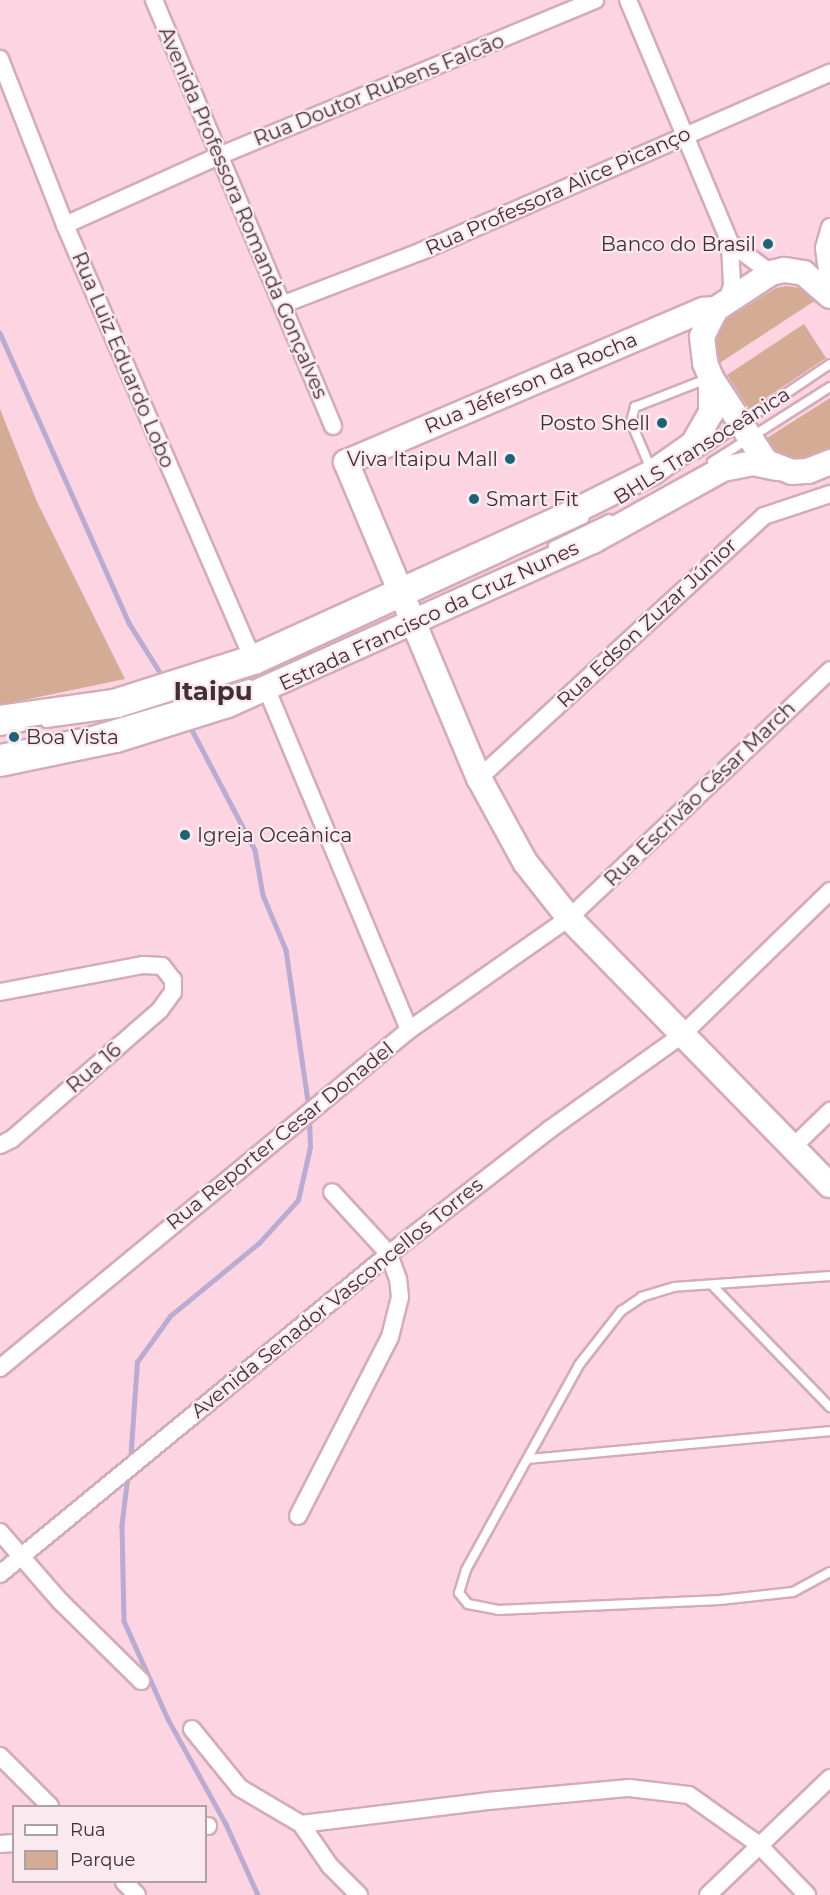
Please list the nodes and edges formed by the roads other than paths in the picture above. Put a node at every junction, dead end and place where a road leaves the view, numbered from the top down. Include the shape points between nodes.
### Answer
1 (172, 0) edge
2 (595, 0) edge
3 (628, 0) edge
4 (155, 3) edge
5 (0, 59) edge
6 (830, 73) edge
7 (684, 135) junction
8 (221, 155) junction
9 (65, 225) junction
10 (830, 227) edge
11 (730, 243) junction
12 (771, 273) junction
13 (830, 294) edge
14 (284, 304) junction
15 (722, 304) junction
16 (830, 364) edge
17 (711, 378) junction
18 (830, 387) edge
19 (333, 426) dead end
20 (746, 432) junction
21 (827, 466) edge
22 (702, 467) dead end
23 (776, 468) junction
24 (653, 472) junction
25 (830, 494) edge
26 (617, 514) dead end
27 (543, 551) dead end
28 (522, 561) dead end
29 (407, 608) junction
30 (252, 658) junction
31 (830, 670) edge
32 (267, 690) junction
33 (0, 718) edge
34 (0, 731) edge
35 (0, 749) edge
36 (0, 764) edge
37 (479, 778) junction
38 (830, 891) edge
39 (569, 918) junction
40 (0, 992) edge
41 (410, 1030) junction
42 (683, 1034) junction
43 (830, 1111) edge
44 (0, 1145) edge
45 (793, 1147) junction
46 (830, 1185) edge
47 (332, 1191) dead end
48 (389, 1254) junction
49 (830, 1276) edge
50 (712, 1286) junction
51 (0, 1368) edge
52 (830, 1407) edge
53 (830, 1431) edge
54 (528, 1459) junction
55 (298, 1516) dead end
56 (0, 1532) edge
57 (19, 1557) junction
58 (830, 1572) edge
59 (0, 1574) edge
60 (141, 1681) dead end
61 (192, 1729) dead end
62 (0, 1756) edge
63 (830, 1778) edge
64 (49, 1805) edge
65 (301, 1824) junction
66 (758, 1844) junction
67 (126, 1883) edge
68 (137, 1895) edge
69 (359, 1895) edge
70 (708, 1895) edge
71 (807, 1895) edge

1 - 4 street
2 - 8 street, Rua Doutor Rubens Falcão
3 - 7 street
4 - 8 street, Avenida Professora Romanda Gonçalves
5 - 9 street, Rua Luiz Eduardo Lobo
6 - 7 street, Rua Professora Alice Picanço
7 - 11 street
7 - 14 street, Rua Professora Alice Picanço via 422,251
8 - 9 street, Rua Doutor Rubens Falcão
8 - 14 street, Avenida Professora Romanda Gonçalves
9 - 30 street, Rua Luiz Eduardo Lobo
10 - 13 street via 824,248
11 - 12 street
11 - 15 street via 732,285
12 - 13 main road via 804,273
12 - 15 main road, Rua Jéferson da Rocha
14 - 19 street, Avenida Professora Romanda Gonçalves
15 - 17 main road via 702,337
15 - 29 main road, Rua Jéferson da Rocha via 346,462
16 - 20 lane, BHLS Transoceânica
17 - 20 main road
17 - 24 main road, Estrada Francisco da Cruz Nunes via 711,413 703,432 682,453
17 - 24 lane via 635,407 631,422
18 - 20 lane, BHLS Transoceânica
20 - 22 lane, BHLS Transoceânica
20 - 23 main road via 760,455
20 - 29 lane, BHLS Transoceânica via 686,461 566,530
21 - 23 main road, Estrada Francisco da Cruz Nunes via 792,472
23 - 29 main road, Estrada Francisco da Cruz Nunes via 738,464 723,469 593,541
24 - 29 main road, Estrada Francisco da Cruz Nunes
25 - 37 street, Rua Edson Zuzar Júnior via 776,510 747,530
26 - 27 lane, BHLS Transoceânica
28 - 29 lane, BHLS Transoceânica
29 - 30 main road, Estrada Francisco da Cruz Nunes
29 - 32 main road, Estrada Francisco da Cruz Nunes
29 - 34 lane, BHLS Transoceânica via 195,692 89,720
29 - 35 lane, BHLS Transoceânica via 284,669 207,698 88,732
29 - 37 main road
30 - 33 main road, Estrada Francisco da Cruz Nunes via 114,702
31 - 39 street, Rua Escrivão César March
32 - 36 main road, Estrada Francisco da Cruz Nunes via 116,740
32 - 41 street
37 - 39 main road via 525,862
38 - 42 street, Avenida Senador Vasconcellos Torres
39 - 41 street, Rua Reporter Cesar Donadel
39 - 42 main road
40 - 44 street, Rua 16 via 143,965 162,966 174,980 173,992 160,1010 12,1139
41 - 51 street, Rua Reporter Cesar Donadel
42 - 45 main road
42 - 48 street, Avenida Senador Vasconcellos Torres via 550,1129
43 - 45 street
45 - 46 main road
47 - 48 street
48 - 55 street via 398,1279 398,1316
48 - 57 street, Avenida Senador Vasconcellos Torres
49 - 50 lane
50 - 52 lane
50 - 54 lane via 660,1290 621,1311 579,1365
53 - 54 lane
54 - 58 lane via 460,1585 459,1593 468,1604 498,1610 720,1600 793,1592
56 - 57 street
57 - 59 street, Avenida Senador Vasconcellos Torres
57 - 60 street
61 - 65 street via 240,1788
62 - 64 street
63 - 66 street
65 - 66 street via 488,1801 652,1788 703,1802
65 - 69 street via 330,1866
66 - 70 street
66 - 71 street
67 - 68 street

